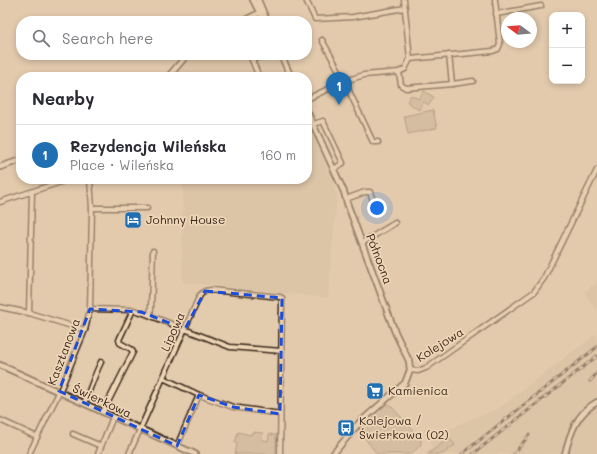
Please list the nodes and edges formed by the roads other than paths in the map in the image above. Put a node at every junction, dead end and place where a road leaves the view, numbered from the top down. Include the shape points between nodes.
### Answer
1 (253, 0) edge
2 (258, 0) edge
3 (306, 0) edge
4 (404, 0) edge
5 (495, 0) edge
6 (541, 6) dead end
7 (405, 8) junction
8 (261, 12) junction
9 (496, 14) junction
10 (253, 16) edge
11 (262, 16) edge
12 (264, 16) edge
13 (322, 40) dead end
14 (449, 55) junction
15 (410, 59) junction
16 (183, 60) edge
17 (252, 60) edge
18 (284, 60) edge
19 (172, 72) edge
20 (257, 72) edge
21 (289, 72) edge
22 (399, 72) junction
23 (345, 81) junction
24 (473, 82) dead end
25 (452, 84) junction
26 (312, 97) edge
27 (313, 124) joint
28 (378, 142) dead end
29 (16, 162) edge
30 (0, 167) edge
31 (334, 169) junction
32 (597, 170) edge
33 (55, 184) edge
34 (90, 184) edge
35 (32, 192) junction
36 (346, 199) junction
37 (0, 202) edge
38 (374, 204) dead end
39 (92, 208) junction
40 (147, 208) dead end
41 (395, 223) dead end
42 (362, 243) junction
43 (152, 251) dead end
44 (0, 307) edge
45 (90, 309) junction
46 (133, 310) junction
47 (29, 313) junction
48 (150, 315) junction
49 (185, 329) junction
50 (85, 330) junction
51 (282, 351) junction
52 (101, 362) dead end
53 (0, 365) edge
54 (410, 370) junction
55 (163, 378) junction
56 (59, 392) junction
57 (199, 395) junction
58 (597, 402) edge
59 (84, 403) junction
60 (103, 412) junction
61 (280, 414) junction
62 (113, 417) junction
63 (0, 420) edge
64 (140, 430) junction
65 (73, 434) dead end
66 (37, 437) junction
67 (101, 446) junction
68 (177, 446) junction
69 (29, 454) edge
70 (98, 454) edge
71 (129, 454) edge
72 (195, 454) edge
73 (280, 454) edge
74 (333, 454) edge
75 (565, 454) edge

1 - 8 street
2 - 8 street
3 - 7 street via 315,19 353,17
4 - 7 street
5 - 9 street
6 - 9 street
7 - 15 street
8 - 10 street
8 - 11 street
8 - 12 street
9 - 14 street via 500,44 498,49
13 - 23 street
14 - 15 street
14 - 25 street
15 - 22 street via 405,69
16 - 19 street
17 - 20 street
18 - 21 street
22 - 23 street via 364,75
22 - 25 street via 402,85 406,88
23 - 26 street
23 - 28 street via 373,142
24 - 25 street
27 - 31 street, Północna
27 - 31 street via 323,121 342,163
29 - 30 street
31 - 36 street, Północna
32 - 54 street, Kolejowa via 544,278 534,292 426,368
33 - 35 street
34 - 39 street, Kasztanowa
35 - 37 street
35 - 47 street
36 - 38 street via 370,192
36 - 42 street, Północna
39 - 40 street
39 - 45 street, Kasztanowa
41 - 42 street
42 - 54 street, Północna via 395,332 409,361
43 - 48 street
44 - 47 street
45 - 46 street
45 - 50 street, Kasztanowa
46 - 48 street
46 - 60 street via 119,340 133,352
47 - 50 street
48 - 49 street
49 - 51 street via 230,347
49 - 51 street, Lipowa via 200,295 205,290 280,297
49 - 55 street, Lipowa
50 - 56 street, Kasztanowa
51 - 61 street
52 - 59 street
53 - 56 street, Świerkowa
54 - 74 street, Kolejowa via 405,383 359,423
55 - 57 street
55 - 64 street, Lipowa
56 - 59 street, Świerkowa
56 - 66 street, Kasztanowa
57 - 61 street via 233,407
57 - 68 street
58 - 75 street via 577,420
59 - 60 street, Świerkowa
60 - 62 street, Świerkowa
61 - 73 street
62 - 64 street, Świerkowa
62 - 67 street
63 - 66 street
64 - 68 street, Świerkowa
64 - 71 street, Lipowa
65 - 67 street
66 - 69 street, Kasztanowa
67 - 70 street
68 - 72 street, Świerkowa

